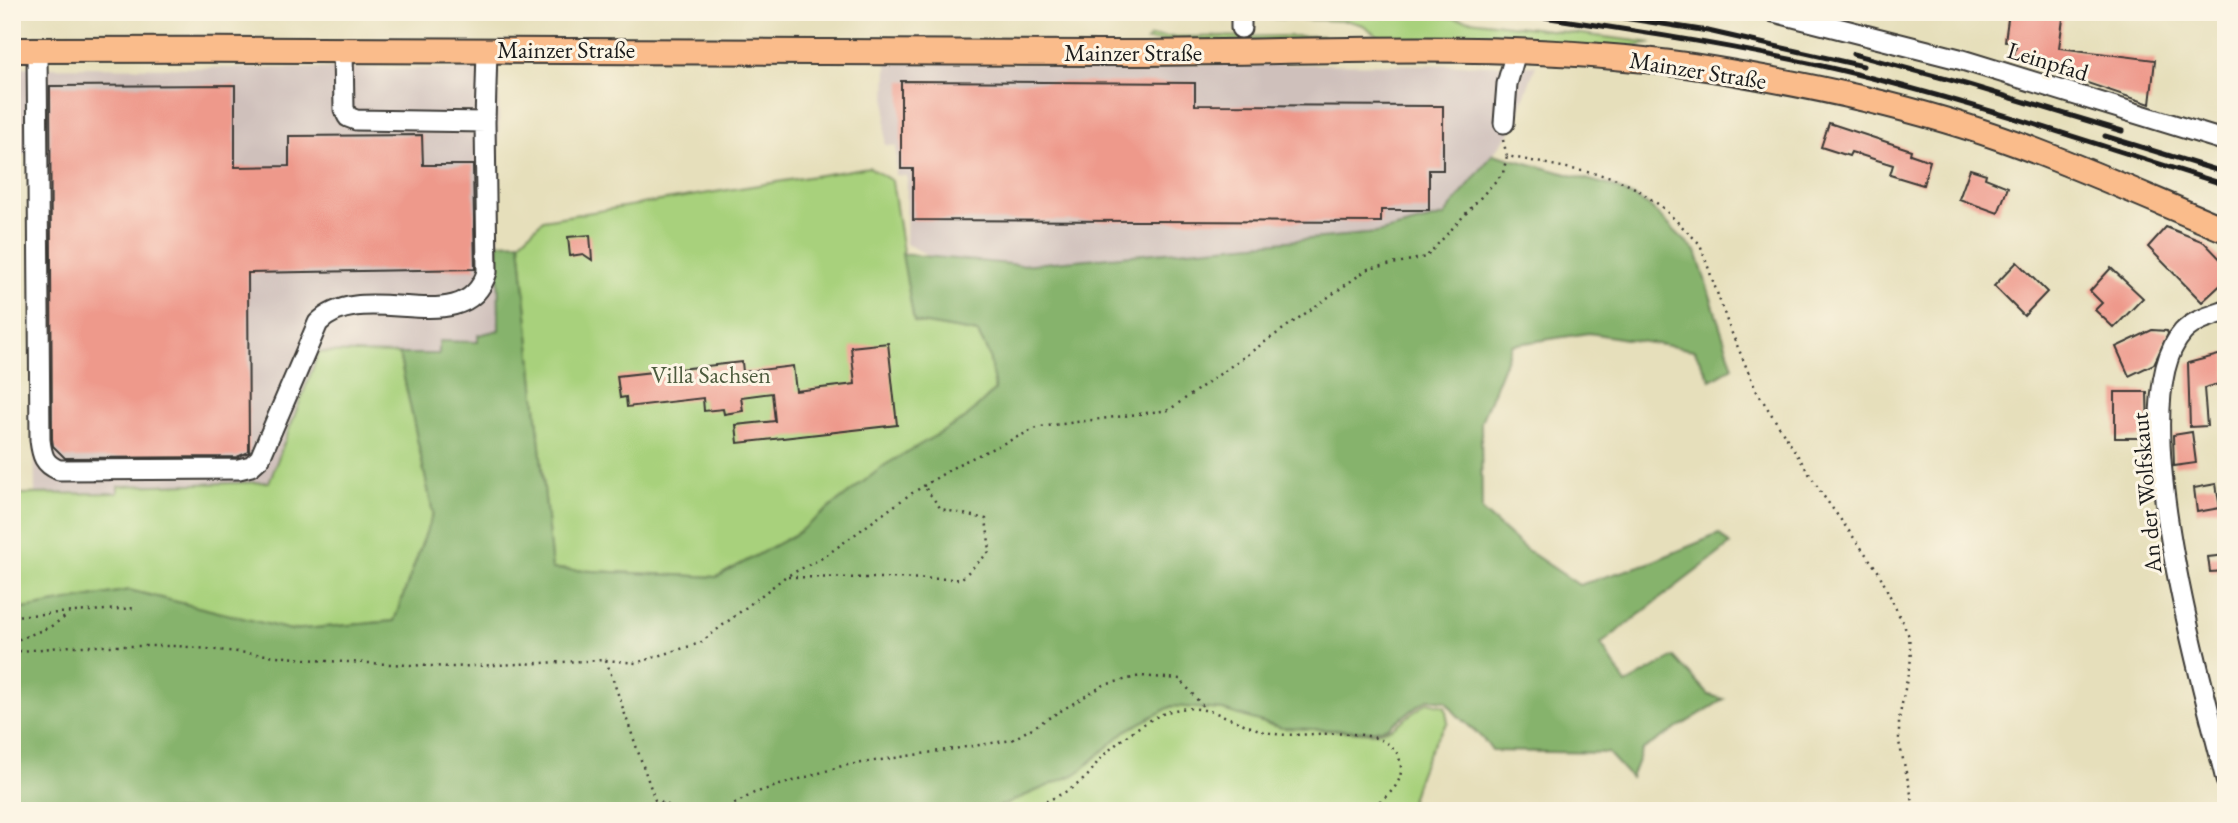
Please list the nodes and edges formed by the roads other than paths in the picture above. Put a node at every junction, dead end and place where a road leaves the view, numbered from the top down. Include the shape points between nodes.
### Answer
1 (1774, 12) edge
2 (12, 50) edge
3 (37, 50) junction
4 (343, 50) junction
5 (486, 50) junction
6 (1516, 52) junction
7 (485, 122) junction
8 (1504, 123) road end
9 (2226, 141) edge
10 (2226, 230) edge
11 (2226, 311) edge
12 (2226, 780) edge

1 - 9 street, Leinpfad via 1959,59
2 - 3 main road, Mainzer Straße
3 - 4 main road, Mainzer Straße
3 - 7 street via 40,440 48,466 59,470 251,466 260,458 318,323 327,313 352,305 445,307 473,298 487,272
4 - 5 main road, Mainzer Straße
4 - 7 street via 348,117 356,121
5 - 6 main road, Mainzer Straße
5 - 7 street
6 - 8 street via 1507,84
6 - 10 main road, Mainzer Straße via 1668,63 1880,103 2015,143
11 - 12 street, An der Wolfskaut via 2198,321 2183,333 2167,365 2161,401 2173,556

